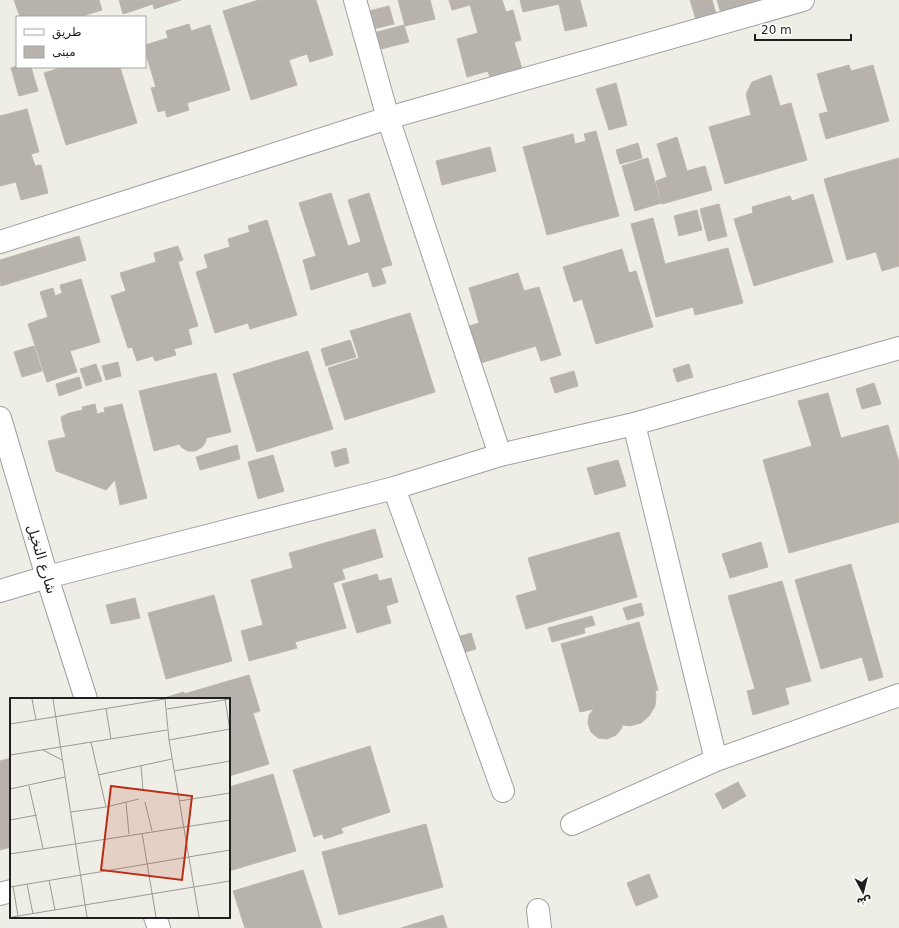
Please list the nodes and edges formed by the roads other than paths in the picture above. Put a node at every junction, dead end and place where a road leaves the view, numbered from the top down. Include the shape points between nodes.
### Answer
1 (355, 0) edge
2 (803, 0) edge
3 (388, 118) junction
4 (0, 242) edge
5 (899, 348) edge
6 (0, 418) edge
7 (634, 424) junction
8 (500, 454) junction
9 (394, 488) junction
10 (47, 577) junction
11 (0, 591) edge
12 (899, 695) edge
13 (86, 698) edge
14 (716, 760) junction
15 (503, 791) dead end
16 (572, 824) dead end
17 (10, 891) edge
18 (0, 894) edge
19 (156, 918) edge
20 (159, 928) edge

1 - 3 street
2 - 3 street
3 - 4 street
3 - 8 street
5 - 7 street
6 - 10 street, شارع النخيل
7 - 8 street
7 - 14 street
8 - 9 street
9 - 10 street
9 - 15 street
10 - 11 street
10 - 13 street, شارع النخيل
12 - 14 street
14 - 16 street
17 - 18 street
19 - 20 street

